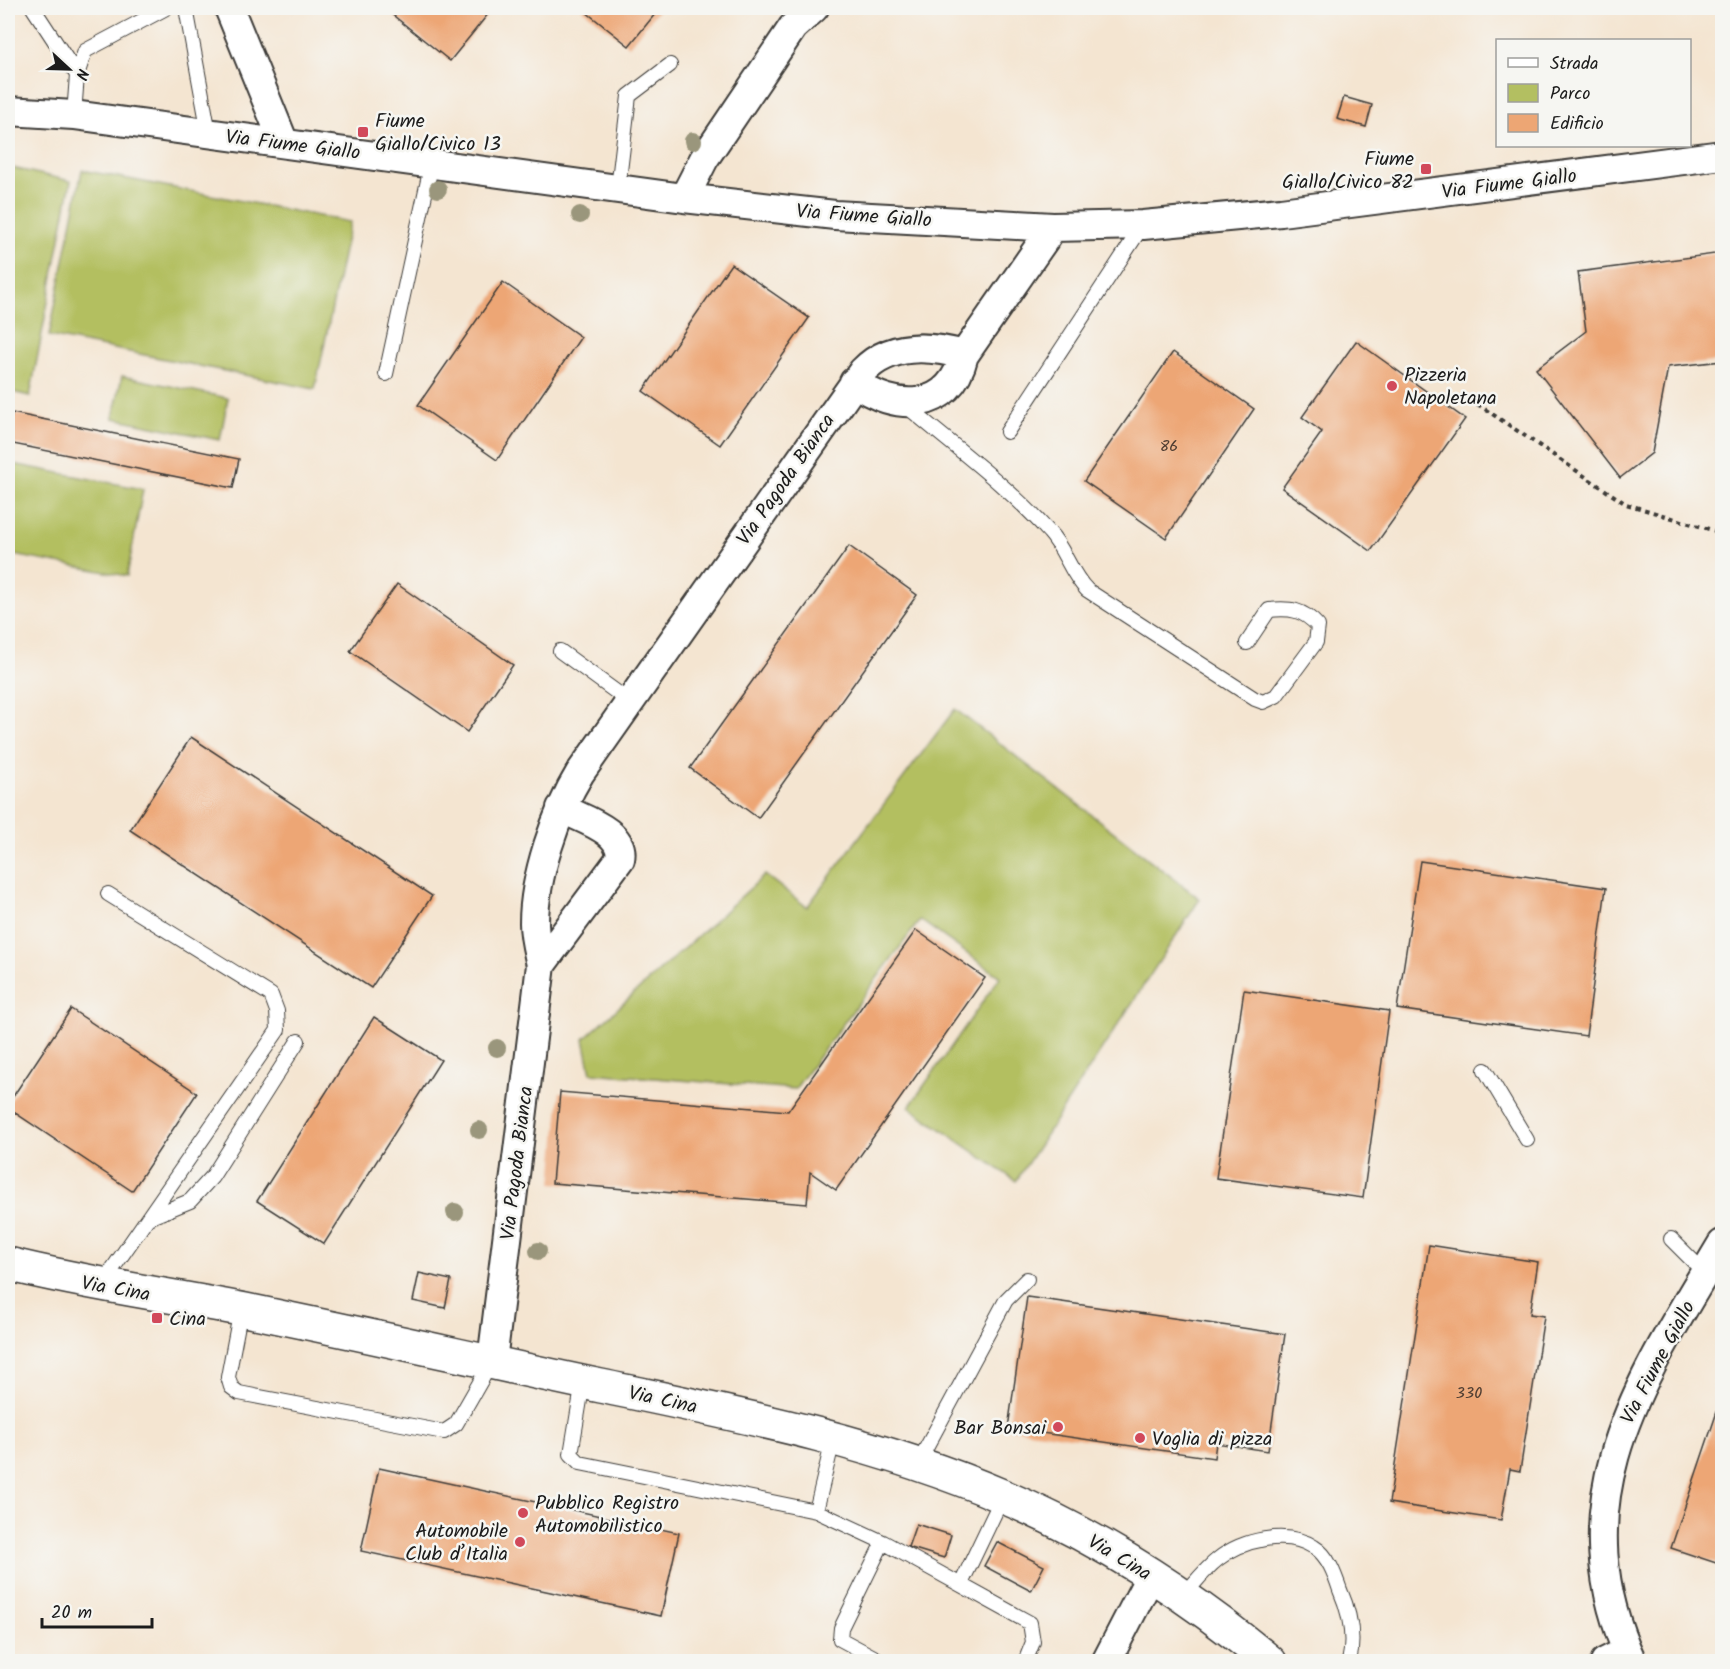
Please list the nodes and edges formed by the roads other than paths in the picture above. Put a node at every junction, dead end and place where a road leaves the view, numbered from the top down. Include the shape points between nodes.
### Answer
1 (33, 8) edge
2 (166, 8) edge
3 (186, 8) edge
4 (229, 8) edge
5 (814, 8) edge
6 (670, 65) dead end
7 (77, 75) junction
8 (8, 111) edge
9 (74, 115) junction
10 (209, 133) junction
11 (284, 143) junction
12 (1722, 155) edge
13 (432, 162) junction
14 (618, 188) junction
15 (684, 198) junction
16 (1143, 225) junction
17 (1053, 227) junction
18 (964, 355) junction
19 (386, 374) dead end
20 (854, 382) junction
21 (902, 402) junction
22 (1008, 432) dead end
23 (1247, 643) dead end
24 (560, 651) dead end
25 (630, 702) junction
26 (561, 808) junction
27 (108, 894) dead end
28 (540, 965) junction
29 (298, 1041) dead end
30 (1485, 1070) dead end
31 (1527, 1140) dead end
32 (148, 1218) junction
33 (1671, 1239) dead end
34 (1722, 1244) edge
35 (8, 1264) edge
36 (1705, 1273) junction
37 (1027, 1279) dead end
38 (101, 1286) junction
39 (241, 1309) junction
40 (492, 1362) junction
41 (583, 1382) junction
42 (832, 1440) junction
43 (917, 1465) junction
44 (1004, 1496) junction
45 (816, 1510) junction
46 (883, 1542) junction
47 (1151, 1575) junction
48 (961, 1584) junction
49 (1183, 1596) junction
50 (1621, 1658) edge
51 (883, 1662) edge
52 (1025, 1662) edge
53 (1107, 1662) edge
54 (1270, 1662) edge
55 (1349, 1662) edge

1 - 7 lane
2 - 7 lane via 85,51
3 - 10 lane
4 - 11 street
5 - 15 street via 793,27 704,159
6 - 14 lane via 629,96
7 - 9 lane
8 - 9 street, Via Fiume Giallo
9 - 10 street, Via Fiume Giallo
10 - 11 street, Via Fiume Giallo
11 - 13 street, Via Fiume Giallo
12 - 16 street, Via Fiume Giallo via 1377,200
13 - 14 street, Via Fiume Giallo
13 - 19 lane
14 - 15 street, Via Fiume Giallo
15 - 17 street, Via Fiume Giallo via 836,215
16 - 17 street, Via Fiume Giallo
16 - 22 lane
17 - 18 street
18 - 20 street, Via Pagoda Bianca via 913,348 890,351 872,362
18 - 21 street via 956,377 946,389 919,403
20 - 21 street via 875,395
20 - 25 street, Via Pagoda Bianca
21 - 23 lane via 1052,534 1077,580 1087,590 1255,699 1263,702 1276,696 1316,642 1318,626 1310,616 1295,609 1269,610
24 - 25 lane
25 - 26 street, Via Pagoda Bianca via 580,773
26 - 28 street, Via Pagoda Bianca via 549,843 535,911
26 - 28 street via 613,835 622,852
27 - 32 lane via 271,995 277,1011 278,1030
28 - 40 street, Via Pagoda Bianca
29 - 32 lane via 212,1177 190,1201
30 - 31 lane
32 - 38 lane
33 - 36 lane
34 - 36 street, Via Fiume Giallo
35 - 38 street, Via Cina
36 - 50 street, Via Fiume Giallo via 1643,1380 1611,1462 1604,1513 1605,1564
37 - 43 lane via 1006,1300
38 - 39 street, Via Cina
39 - 40 street, Via Cina
39 - 40 lane via 228,1377 238,1393 444,1432 456,1424
40 - 41 street, Via Cina
41 - 42 street, Via Cina via 726,1412
41 - 45 lane via 571,1454 580,1464
42 - 43 street, Via Cina
42 - 45 lane
43 - 44 street, Via Cina
44 - 47 street, Via Cina via 1103,1545
44 - 48 lane
45 - 46 lane
46 - 48 lane
46 - 51 lane via 841,1628 840,1639
47 - 49 street, Via Cina
47 - 53 street
48 - 52 lane via 1030,1623 1033,1642
49 - 54 street, Via Cina
49 - 55 lane via 1219,1558 1249,1542 1274,1538 1314,1546 1326,1558 1344,1599 1353,1644

